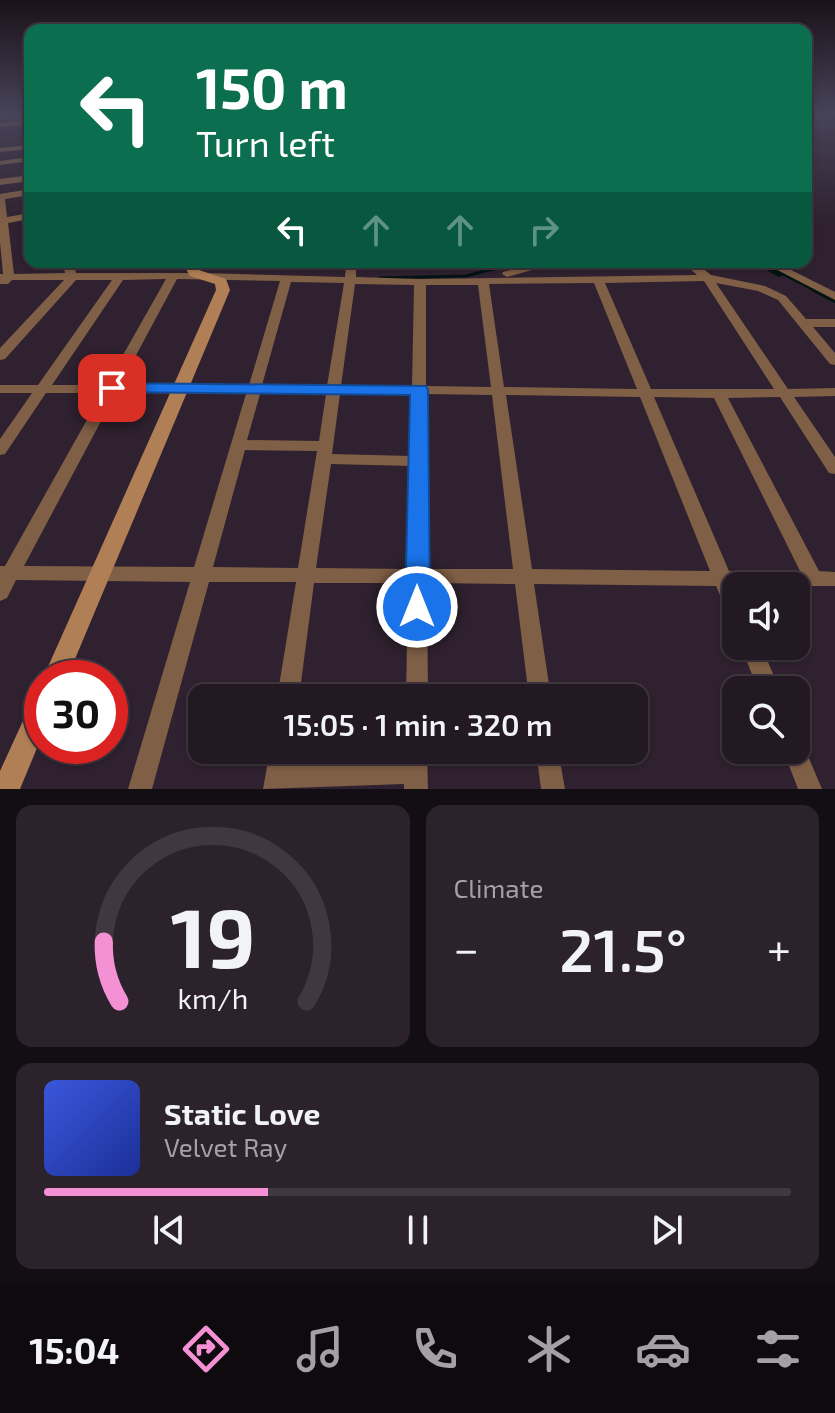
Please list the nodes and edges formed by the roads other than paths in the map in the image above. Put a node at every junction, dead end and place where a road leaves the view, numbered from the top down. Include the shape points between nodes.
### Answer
1 (5, 162) edge
2 (24, 179) edge
3 (13, 180) junction
4 (0, 182) edge
5 (24, 193) edge
6 (0, 197) edge
7 (24, 218) edge
8 (2, 224) edge
9 (24, 224) edge
10 (4, 263) edge
11 (70, 268) edge
12 (129, 268) edge
13 (191, 268) edge
14 (198, 268) edge
15 (209, 268) edge
16 (351, 268) edge
17 (531, 268) edge
18 (695, 268) edge
19 (779, 268) edge
20 (173, 276) junction
21 (4, 277) edge
22 (72, 278) junction
23 (133, 278) junction
24 (707, 278) junction
25 (118, 279) junction
26 (286, 279) junction
27 (598, 279) junction
28 (350, 280) junction
29 (483, 280) junction
30 (420, 282) junction
31 (0, 287) edge
32 (835, 297) edge
33 (805, 323) junction
34 (835, 323) edge
35 (0, 356) edge
36 (835, 361) edge
37 (112, 388) junction
38 (0, 389) edge
39 (42, 389) junction
40 (179, 390) junction
41 (255, 390) junction
42 (335, 390) junction
43 (419, 390) junction
44 (498, 390) junction
45 (835, 392) edge
46 (645, 393) junction
47 (784, 393) junction
48 (719, 394) junction
49 (3, 441) edge
50 (240, 445) junction
51 (326, 452) junction
52 (419, 461) junction
53 (835, 469) edge
54 (6, 573) edge
55 (203, 574) junction
56 (99, 575) junction
57 (306, 576) junction
58 (418, 577) junction
59 (722, 577) joint
60 (524, 578) junction
61 (810, 578) edge
62 (813, 578) junction
63 (835, 579) edge
64 (0, 593) edge
65 (63, 660) edge
66 (290, 684) edge
67 (417, 684) edge
68 (538, 684) edge
69 (24, 748) edge
70 (549, 764) edge
71 (800, 764) edge
72 (416, 770) edge
73 (276, 782) edge
74 (6, 789) edge
75 (140, 789) edge
76 (553, 789) edge
77 (810, 789) edge

1 - 3 street
2 - 3 street
3 - 4 street
5 - 6 street
6 - 8 street
7 - 8 street
8 - 9 street
8 - 10 street
10 - 21 street
11 - 22 street
12 - 23 street
13 - 20 street
14 - 40 street via 221,282 223,290
15 - 26 street
16 - 28 street
17 - 29 street
18 - 24 street
19 - 32 street
20 - 23 street
20 - 37 street
21 - 22 street
21 - 31 street
22 - 25 street
22 - 35 street
23 - 25 street
24 - 27 street
24 - 33 street via 761,288 782,298
24 - 47 street
25 - 39 street
26 - 28 street
26 - 41 street
27 - 29 street
27 - 46 street
28 - 30 street
28 - 42 street
29 - 30 street
29 - 44 street
30 - 43 street
33 - 34 street
33 - 36 street
37 - 39 street
37 - 40 street
37 - 54 street
38 - 39 street
39 - 49 street
40 - 41 street
40 - 56 street
41 - 42 street
41 - 50 street
42 - 43 street
42 - 51 street
43 - 44 street
43 - 52 street
44 - 46 street
44 - 60 street
45 - 47 street
46 - 48 street
46 - 59 street
47 - 48 street
47 - 53 street
48 - 62 street
50 - 51 street
50 - 55 street
51 - 52 street
51 - 57 street
52 - 58 street
54 - 56 street
54 - 64 street
55 - 56 street
55 - 57 street
55 - 75 street
56 - 65 street
57 - 58 street
57 - 66 street
58 - 60 street
58 - 67 street
59 - 60 street
60 - 68 street
61 - 62 street
62 - 63 street
69 - 74 street
70 - 76 street
71 - 77 street
72 - 73 street

